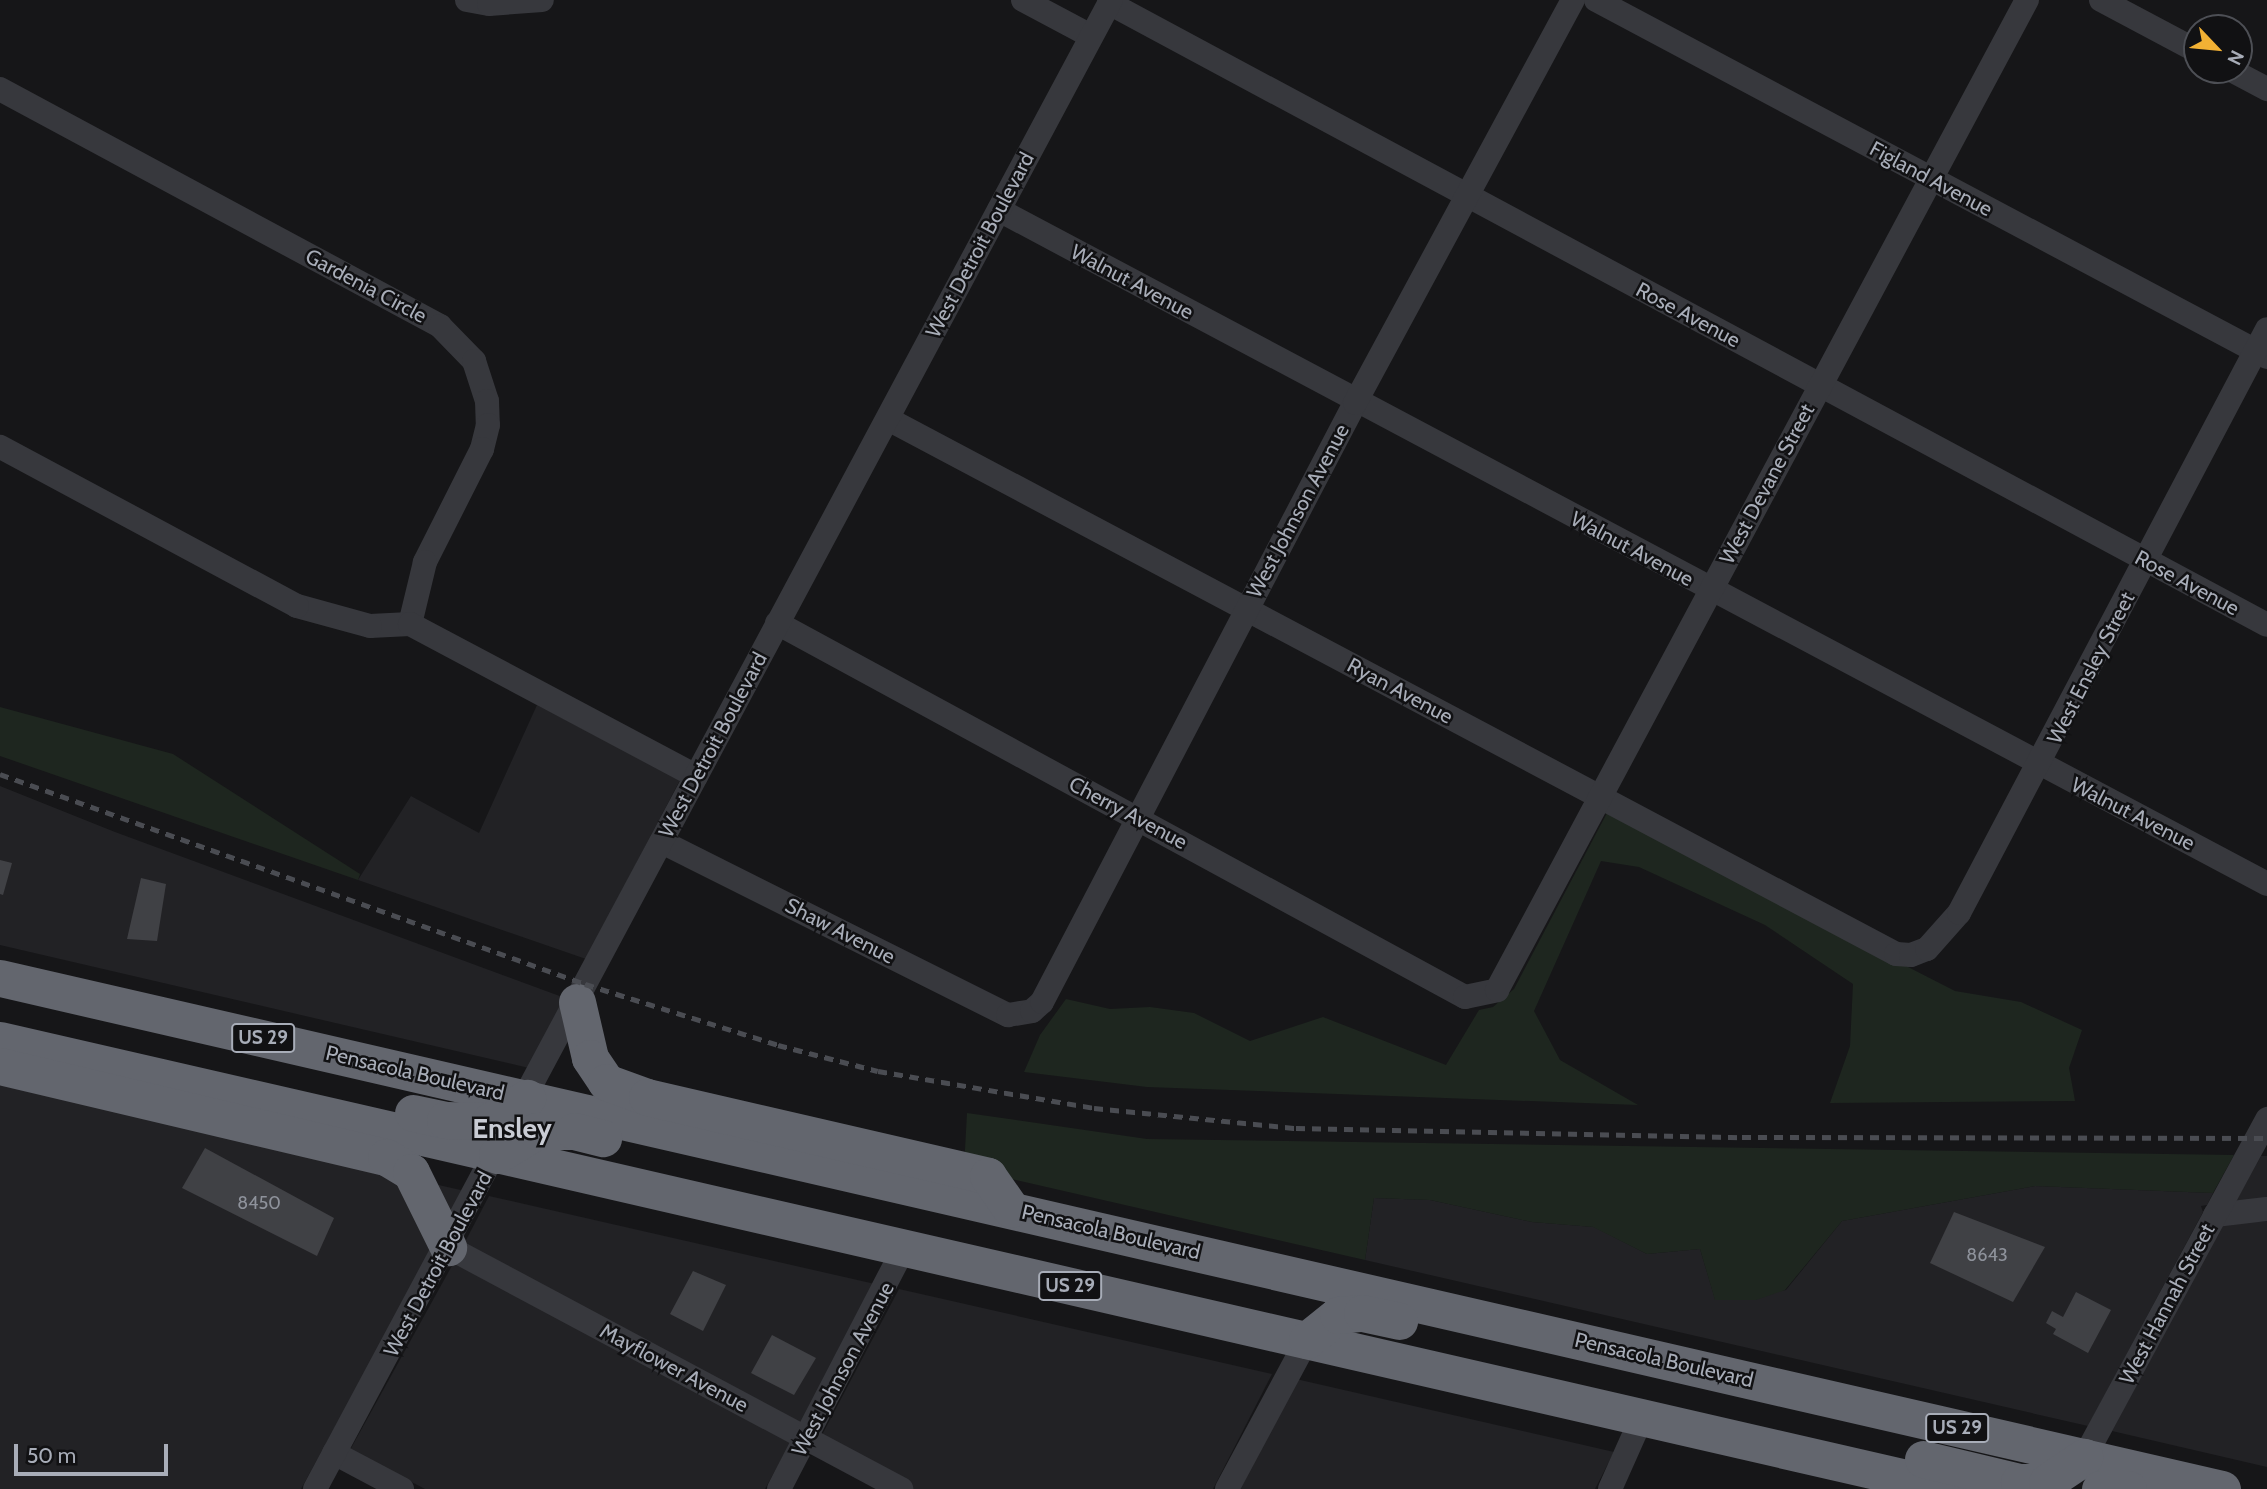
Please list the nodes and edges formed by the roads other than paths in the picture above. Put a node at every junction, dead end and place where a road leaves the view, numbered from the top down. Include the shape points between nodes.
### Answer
1 (467, 0) edge
2 (542, 0) edge
3 (1023, 0) edge
4 (1573, 0) edge
5 (1596, 0) edge
6 (2026, 0) edge
7 (2101, 0) edge
8 (1110, 2) edge
9 (1091, 36) junction
10 (2183, 44) edge
11 (0, 89) edge
12 (1931, 180) junction
13 (1465, 196) junction
14 (999, 210) junction
15 (2267, 329) edge
16 (2261, 354) edge
17 (1820, 386) junction
18 (1355, 403) junction
19 (887, 419) junction
20 (0, 447) edge
21 (2146, 560) junction
22 (1710, 591) junction
23 (1246, 609) junction
24 (778, 623) junction
25 (410, 624) junction
26 (2267, 625) edge
27 (2040, 766) junction
28 (696, 776) junction
29 (1602, 797) junction
30 (1137, 818) junction
31 (662, 842) junction
32 (2267, 884) edge
33 (1915, 954) joint
34 (0, 978) edge
35 (1480, 997) joint
36 (577, 1002) junction
37 (1019, 1015) joint
38 (0, 1016) edge
39 (0, 1040) edge
40 (0, 1066) edge
41 (527, 1098) junction
42 (2267, 1119) edge
43 (497, 1154) junction
44 (926, 1189) junction
45 (1011, 1209) junction
46 (2267, 1209) edge
47 (2215, 1214) junction
48 (448, 1247) junction
49 (904, 1248) junction
50 (1307, 1340) junction
51 (1600, 1345) junction
52 (1642, 1417) junction
53 (1685, 1427) junction
54 (806, 1439) junction
55 (334, 1454) junction
56 (2092, 1473) edge
57 (315, 1489) edge
58 (402, 1489) edge
59 (779, 1489) edge
60 (901, 1489) edge
61 (1227, 1489) edge
62 (1610, 1489) edge
63 (1954, 1489) edge
64 (2067, 1489) edge
65 (2128, 1489) edge
66 (2222, 1489) edge

1 - 2 street via 489,4
3 - 9 street
4 - 13 street, West Johnson Avenue
5 - 12 street, Figland Avenue
6 - 12 street, West Devane Street
7 - 10 street
8 - 9 street, West Detroit Boulevard
8 - 13 street, Rose Avenue
9 - 14 street, West Detroit Boulevard
11 - 25 street, Gardenia Circle via 440,326 467,352 482,380 488,425 482,449 425,562
12 - 16 street, Figland Avenue
12 - 17 street, West Devane Street
13 - 17 street, Rose Avenue
13 - 18 street, West Johnson Avenue
14 - 18 street, Walnut Avenue
14 - 19 street, West Detroit Boulevard
15 - 16 street, West Ensley Street
16 - 21 street, West Ensley Street
17 - 21 street, Rose Avenue
17 - 22 street, West Devane Street
18 - 22 street, Walnut Avenue
18 - 23 street, West Johnson Avenue
19 - 23 street, Ryan Avenue
19 - 24 street, West Detroit Boulevard
20 - 25 street via 297,606 370,626
21 - 26 street, Rose Avenue
21 - 27 street, West Ensley Street
22 - 27 street, Walnut Avenue
22 - 29 street, West Devane Street
23 - 29 street, Ryan Avenue
23 - 30 street, West Johnson Avenue
24 - 28 street, West Detroit Boulevard
24 - 30 street, Cherry Avenue
25 - 28 street
27 - 32 street, Walnut Avenue
27 - 33 street, West Ensley Street via 1959,913 1945,932
28 - 31 street, West Detroit Boulevard
29 - 33 street, Ryan Avenue via 1896,954
29 - 35 street, West Devane Street via 1503,984
30 - 35 street, Cherry Avenue via 1465,997
30 - 37 street, West Johnson Avenue via 1042,1002
31 - 36 street, West Detroit Boulevard
31 - 37 street, Shaw Avenue via 1008,1015
34 - 41 highway, Pensacola Boulevard / US 29
36 - 41 street, West Detroit Boulevard
36 - 45 highway via 590,1058 606,1082 647,1097 988,1176
38 - 41 highway via 445,1120 490,1121
39 - 43 highway, US 29
40 - 48 highway via 386,1157 411,1172
41 - 43 street, West Detroit Boulevard
41 - 44 highway, Pensacola Boulevard / US 29
42 - 47 street, West Hannah Street
43 - 44 highway via 536,1131 573,1131 863,1197
43 - 48 street, West Detroit Boulevard
43 - 49 highway, US 29
44 - 45 highway, Pensacola Boulevard / US 29
45 - 51 highway, Pensacola Boulevard / US 29
46 - 47 street
47 - 56 street, West Hannah Street
48 - 54 street, Mayflower Avenue
48 - 55 street, West Detroit Boulevard
49 - 50 highway, US 29
49 - 54 street, West Johnson Avenue
50 - 51 highway via 1338,1315 1362,1313 1519,1349
50 - 52 highway, US 29
50 - 61 street
51 - 56 highway, Pensacola Boulevard / US 29
52 - 53 highway, US 29
52 - 62 street
53 - 56 highway via 1787,1428 2019,1482
53 - 63 highway, US 29
54 - 59 street, West Johnson Avenue
54 - 60 street, Mayflower Avenue
55 - 57 street, West Detroit Boulevard
55 - 58 street
56 - 64 street, West Hannah Street
56 - 65 highway
56 - 66 highway, Pensacola Boulevard / US 29

